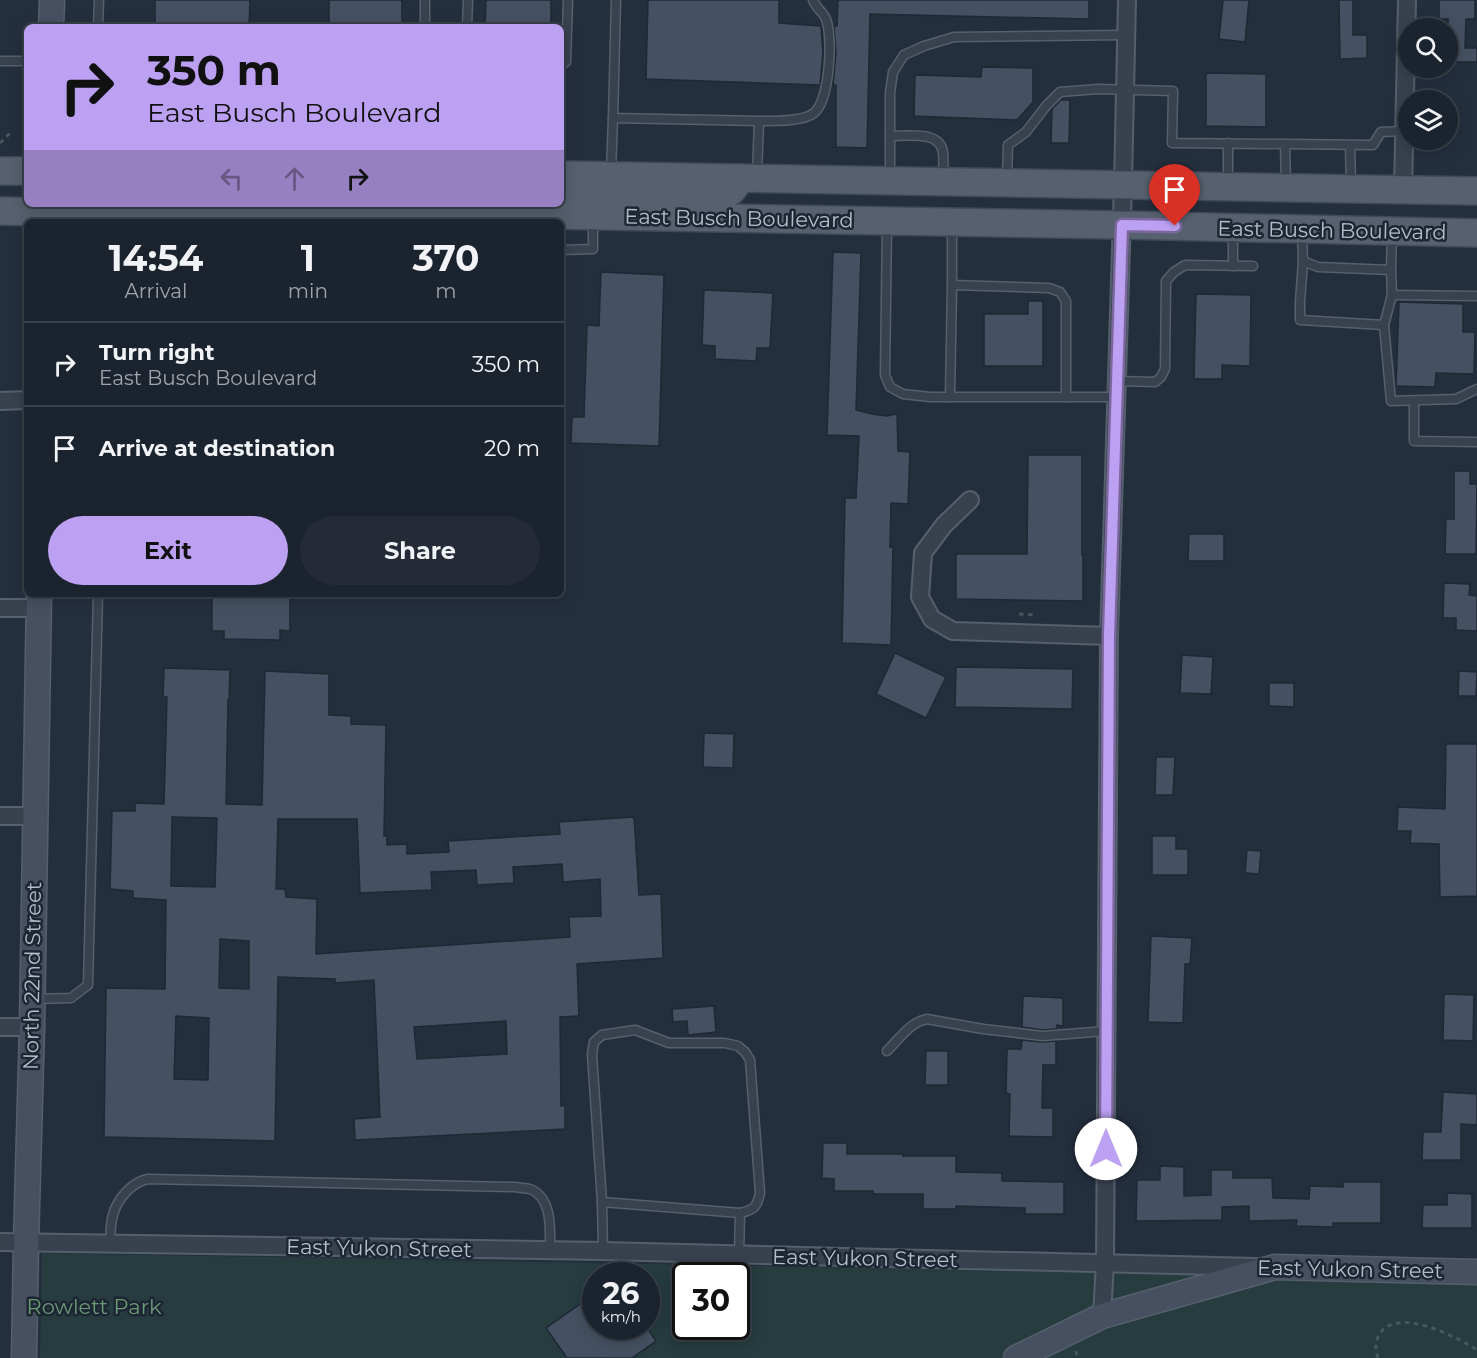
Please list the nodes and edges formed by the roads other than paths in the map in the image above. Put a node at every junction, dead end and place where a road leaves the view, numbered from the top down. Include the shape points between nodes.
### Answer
1 (52, 0) edge
2 (99, 0) edge
3 (425, 0) edge
4 (468, 0) edge
5 (567, 0) edge
6 (616, 0) edge
7 (813, 0) edge
8 (1127, 0) edge
9 (1407, 0) edge
10 (51, 24) edge
11 (98, 24) edge
12 (425, 24) edge
13 (467, 24) edge
14 (1126, 35) junction
15 (0, 61) edge
16 (24, 61) edge
17 (564, 63) edge
18 (1125, 90) junction
19 (1405, 90) edge
20 (613, 118) junction
21 (759, 121) junction
22 (1398, 131) edge
23 (890, 136) junction
24 (1228, 143) junction
25 (1285, 144) junction
26 (1350, 145) junction
27 (1404, 150) edge
28 (0, 171) edge
29 (24, 171) edge
30 (564, 175) edge
31 (611, 176) junction
32 (749, 178) junction
33 (890, 180) junction
34 (943, 181) junction
35 (1007, 182) junction
36 (1124, 184) junction
37 (1228, 186) junction
38 (1286, 188) junction
39 (1351, 189) junction
40 (1403, 190) junction
41 (1477, 191) edge
42 (564, 196) edge
43 (549, 209) edge
44 (0, 211) edge
45 (45, 213) edge
46 (593, 215) junction
47 (372, 217) edge
48 (119, 218) edge
49 (189, 218) edge
50 (888, 220) junction
51 (952, 222) junction
52 (1122, 225) junction
53 (1233, 228) junction
54 (1302, 229) junction
55 (1392, 231) junction
56 (1477, 233) edge
57 (564, 250) edge
58 (1303, 261) junction
59 (1233, 266) junction
60 (1252, 266) dead end
61 (1391, 270) junction
62 (952, 285) junction
63 (1392, 295) junction
64 (1477, 296) edge
65 (1384, 325) junction
66 (1117, 389) junction
67 (1477, 389) edge
68 (950, 397) junction
69 (1066, 397) junction
70 (0, 400) edge
71 (24, 400) edge
72 (1414, 401) junction
73 (1476, 442) edge
74 (970, 500) dead end
75 (97, 598) edge
76 (39, 601) edge
77 (0, 608) edge
78 (1109, 636) junction
79 (0, 816) edge
80 (35, 816) junction
81 (33, 999) junction
82 (0, 1027) edge
83 (32, 1027) junction
84 (1106, 1031) junction
85 (887, 1051) dead end
86 (602, 1202) junction
87 (740, 1213) junction
88 (0, 1242) edge
89 (26, 1242) junction
90 (110, 1244) junction
91 (550, 1250) junction
92 (603, 1251) junction
93 (739, 1255) junction
94 (1105, 1263) junction
95 (1275, 1267) junction
96 (1477, 1272) edge
97 (1102, 1316) junction
98 (24, 1358) edge
99 (1016, 1358) edge

1 - 10 street
2 - 11 lane
3 - 12 lane
4 - 13 lane
5 - 17 lane
6 - 20 lane
7 - 21 lane via 825,16 829,31 823,100 813,114 793,120
8 - 14 street
9 - 19 street
14 - 18 street
14 - 23 lane via 954,38 924,46 904,55 893,72
15 - 16 lane
18 - 24 lane via 1173,91 1172,143
18 - 35 lane via 1060,92 1026,132 1008,145
18 - 36 street
20 - 21 lane
20 - 31 lane
21 - 32 lane
22 - 26 lane via 1381,132 1373,145
23 - 33 lane
23 - 34 lane via 930,137 939,142 943,151
24 - 25 lane
24 - 37 lane
25 - 26 lane
25 - 38 lane
26 - 39 lane
27 - 40 street
28 - 29 main road
30 - 31 main road, East Busch Boulevard
31 - 32 main road, East Busch Boulevard
32 - 33 main road, East Busch Boulevard
32 - 42 main road via 730,193 708,198
33 - 34 main road, East Busch Boulevard
34 - 35 main road, East Busch Boulevard
35 - 36 main road, East Busch Boulevard
36 - 37 main road, East Busch Boulevard
36 - 52 street
37 - 38 main road, East Busch Boulevard
38 - 39 main road, East Busch Boulevard
39 - 40 main road, East Busch Boulevard
40 - 41 main road, East Busch Boulevard
43 - 46 main road, East Busch Boulevard
43 - 47 main road via 510,214
44 - 45 main road
45 - 48 main road
46 - 50 main road, East Busch Boulevard
46 - 57 lane via 593,249
47 - 49 main road
48 - 49 main road
50 - 51 main road, East Busch Boulevard
50 - 68 lane via 885,375 890,387 903,394
51 - 52 main road, East Busch Boulevard
51 - 62 lane
52 - 53 main road, East Busch Boulevard
52 - 66 street
53 - 54 main road, East Busch Boulevard
53 - 59 lane
54 - 55 main road, East Busch Boulevard
54 - 58 lane
55 - 56 main road, East Busch Boulevard
55 - 61 lane
58 - 61 lane via 1318,267
58 - 65 lane via 1300,320
59 - 60 lane
59 - 66 lane via 1185,265 1174,272 1166,281 1165,369 1155,382
61 - 63 lane
62 - 68 lane
62 - 69 lane via 1049,288 1060,292 1066,301
63 - 64 lane
63 - 65 lane
65 - 72 lane via 1391,401
66 - 69 lane
66 - 78 street
67 - 72 lane via 1456,399
68 - 69 lane
70 - 71 street
72 - 73 lane via 1414,441
74 - 78 street via 923,553 921,597 932,619 953,631
75 - 81 lane via 88,985 71,998
76 - 77 street
76 - 80 street, North 22nd Street
78 - 84 street
79 - 80 street
80 - 81 street, North 22nd Street
81 - 83 street, North 22nd Street
82 - 83 street
83 - 89 street, North 22nd Street
84 - 85 lane via 1043,1035 927,1018 919,1020
84 - 94 street
86 - 87 lane
86 - 87 lane via 594,1042 602,1035 635,1030 669,1043 738,1046 750,1060 760,1193 751,1211
86 - 92 lane
87 - 93 lane
88 - 89 street, East Yukon Street
89 - 90 street, East Yukon Street
89 - 98 street, North 22nd Street
90 - 91 street, East Yukon Street
90 - 91 lane via 113,1212 128,1190 148,1179 530,1189 548,1211
91 - 92 street, East Yukon Street
92 - 93 street, East Yukon Street
93 - 94 street, East Yukon Street
94 - 95 street, East Yukon Street
94 - 97 street
95 - 96 street, East Yukon Street
95 - 97 street
97 - 99 street

